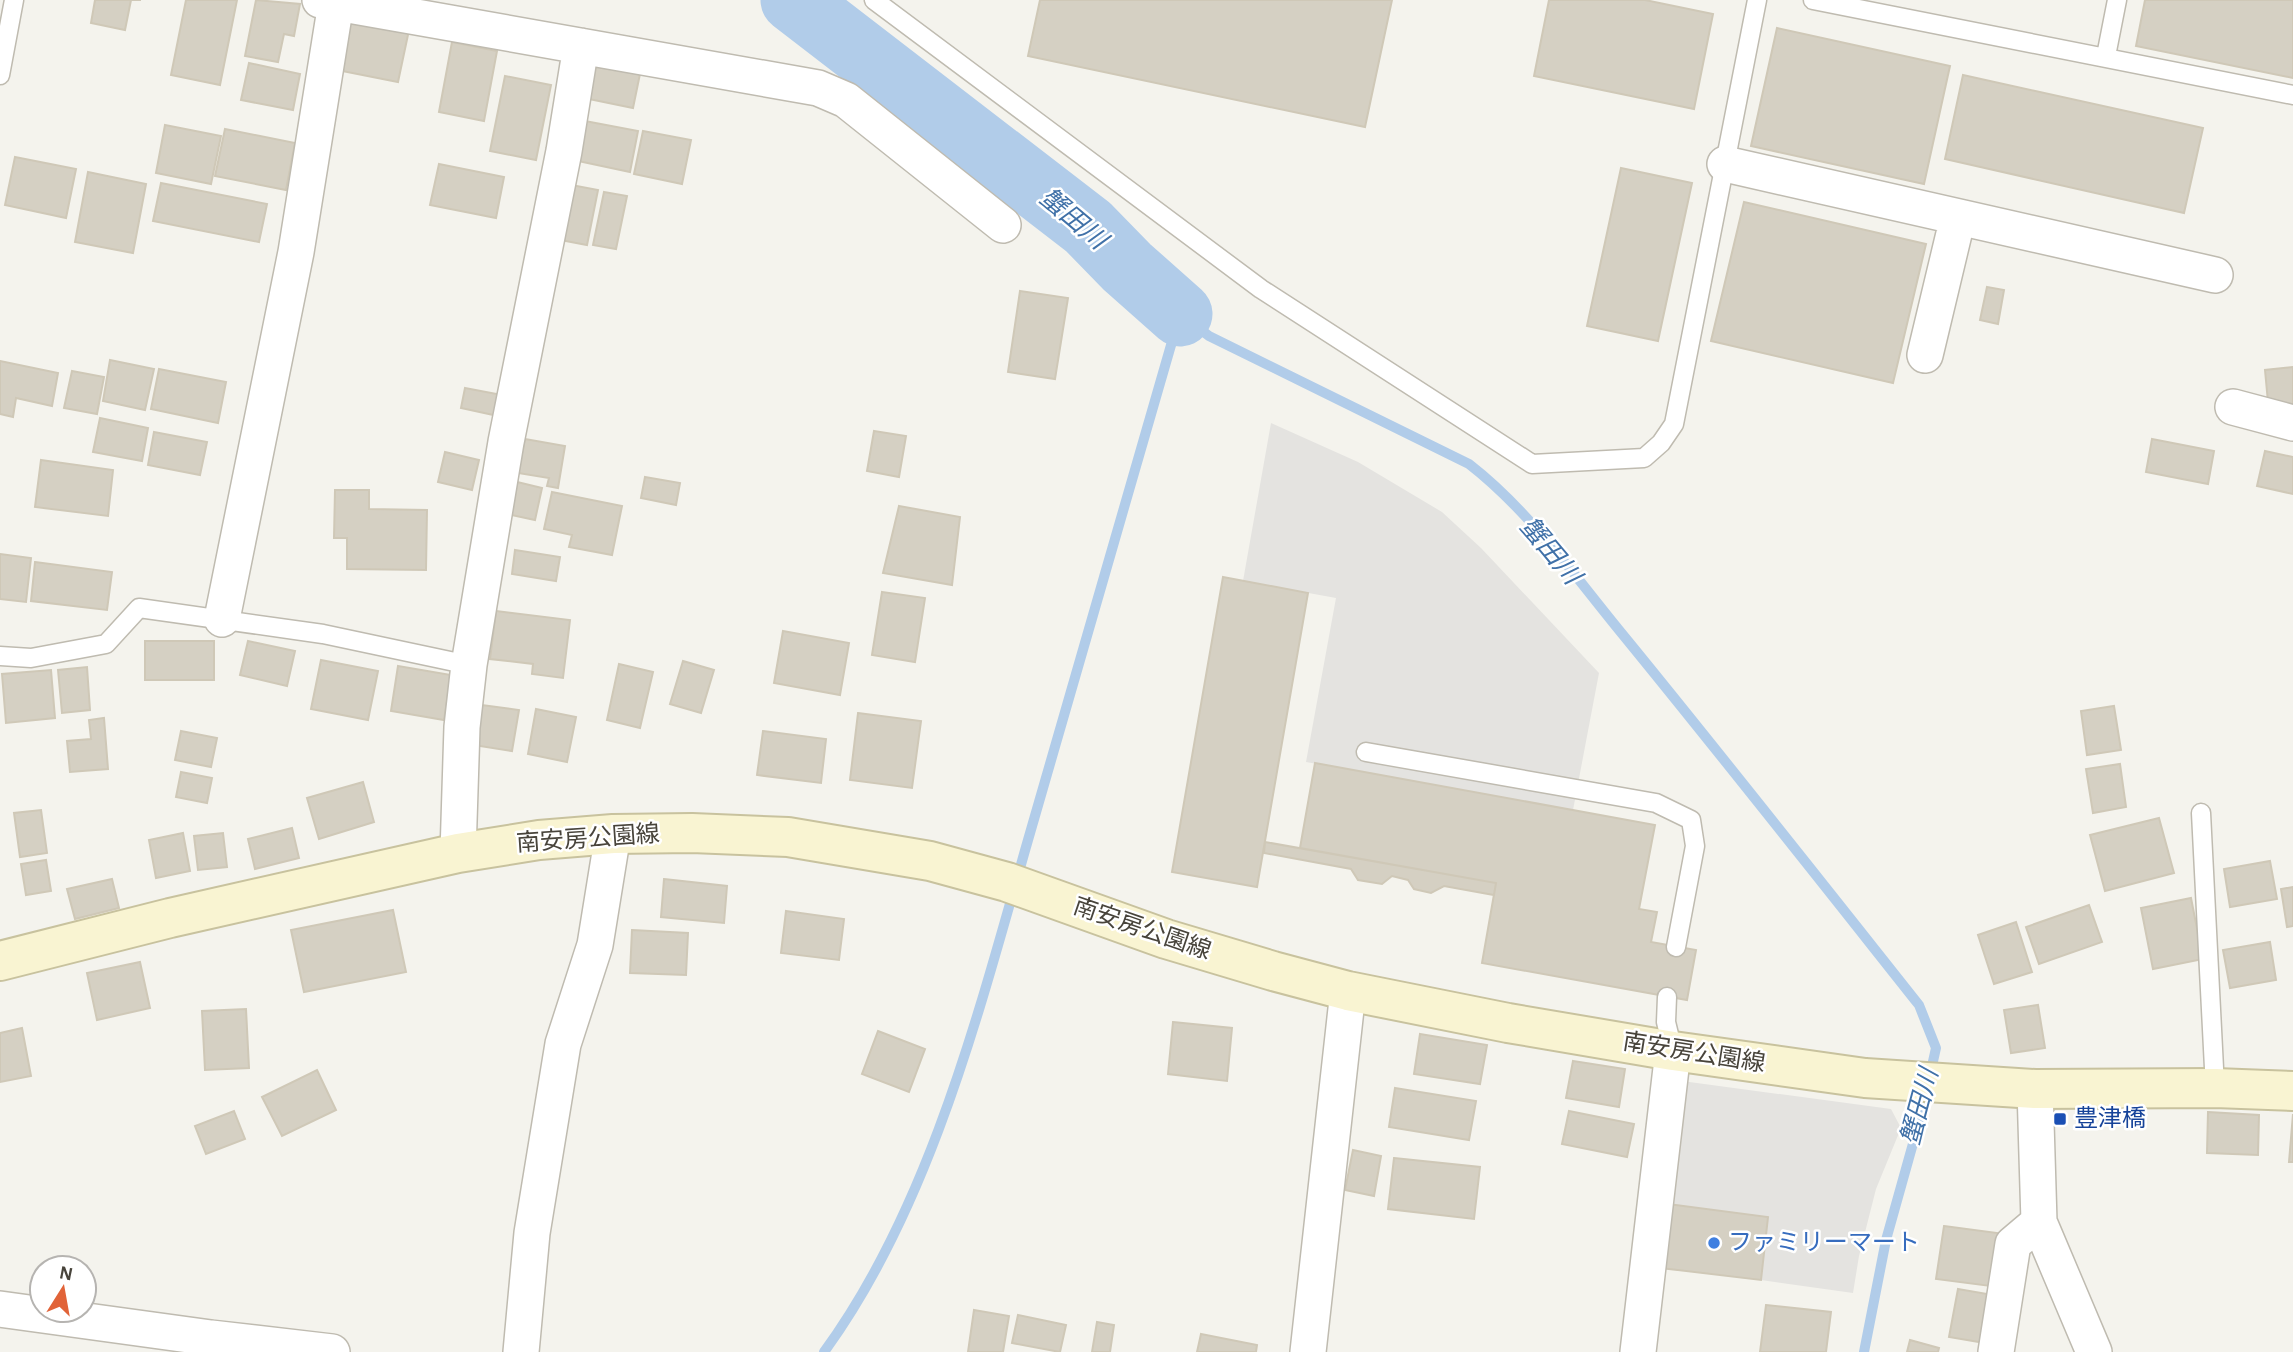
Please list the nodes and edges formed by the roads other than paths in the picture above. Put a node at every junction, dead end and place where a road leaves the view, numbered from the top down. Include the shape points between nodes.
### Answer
1 (14, 0) edge
2 (874, 0) edge
3 (1757, 0) edge
4 (1813, 0) edge
5 (2117, 0) edge
6 (328, 2) edge
7 (581, 46) junction
8 (2106, 56) junction
9 (0, 75) edge
10 (2293, 95) edge
11 (1725, 164) junction
12 (1958, 217) junction
13 (1003, 225) dead end
14 (2216, 275) dead end
15 (1925, 355) dead end
16 (2233, 407) dead end
17 (2293, 423) edge
18 (222, 618) junction
19 (0, 656) edge
20 (469, 665) junction
21 (1366, 752) dead end
22 (2201, 813) dead end
23 (613, 834) junction
24 (458, 853) junction
25 (1676, 947) dead end
26 (0, 961) edge
27 (1348, 991) junction
28 (1667, 997) dead end
29 (1673, 1051) junction
30 (2215, 1088) junction
31 (2035, 1089) junction
32 (2293, 1091) edge
33 (2039, 1222) junction
34 (0, 1309) edge
35 (210, 1345) edge
36 (332, 1352) edge
37 (521, 1352) edge
38 (1308, 1352) edge
39 (1639, 1352) edge
40 (1996, 1352) edge
41 (2094, 1352) edge

1 - 9 lane
2 - 11 lane via 1261,289 1532,464 1644,458 1674,424
3 - 11 lane
4 - 8 lane
5 - 8 lane
6 - 7 street
6 - 18 street via 296,252
7 - 13 street via 818,88 846,100
7 - 20 street
8 - 10 lane
11 - 12 street
12 - 14 street
12 - 15 street
16 - 17 street
18 - 19 lane via 139,608 106,644 31,658
18 - 20 lane
20 - 24 street
21 - 25 lane via 1656,803 1691,821 1695,846
22 - 30 lane
23 - 24 main road, 南安房公園線
23 - 27 main road, 南安房公園線 via 788,837 885,851 979,874 1166,939
23 - 37 street via 595,945 563,1044 532,1233
24 - 26 main road, 南安房公園線
27 - 29 main road, 南安房公園線
27 - 38 street
28 - 29 lane via 1666,1022
29 - 31 main road, 南安房公園線 via 1865,1078
29 - 39 street
30 - 31 main road, 南安房公園線
30 - 32 main road, 南安房公園線
31 - 33 street
33 - 40 street via 2014,1244
33 - 41 street
34 - 35 street
35 - 36 street

